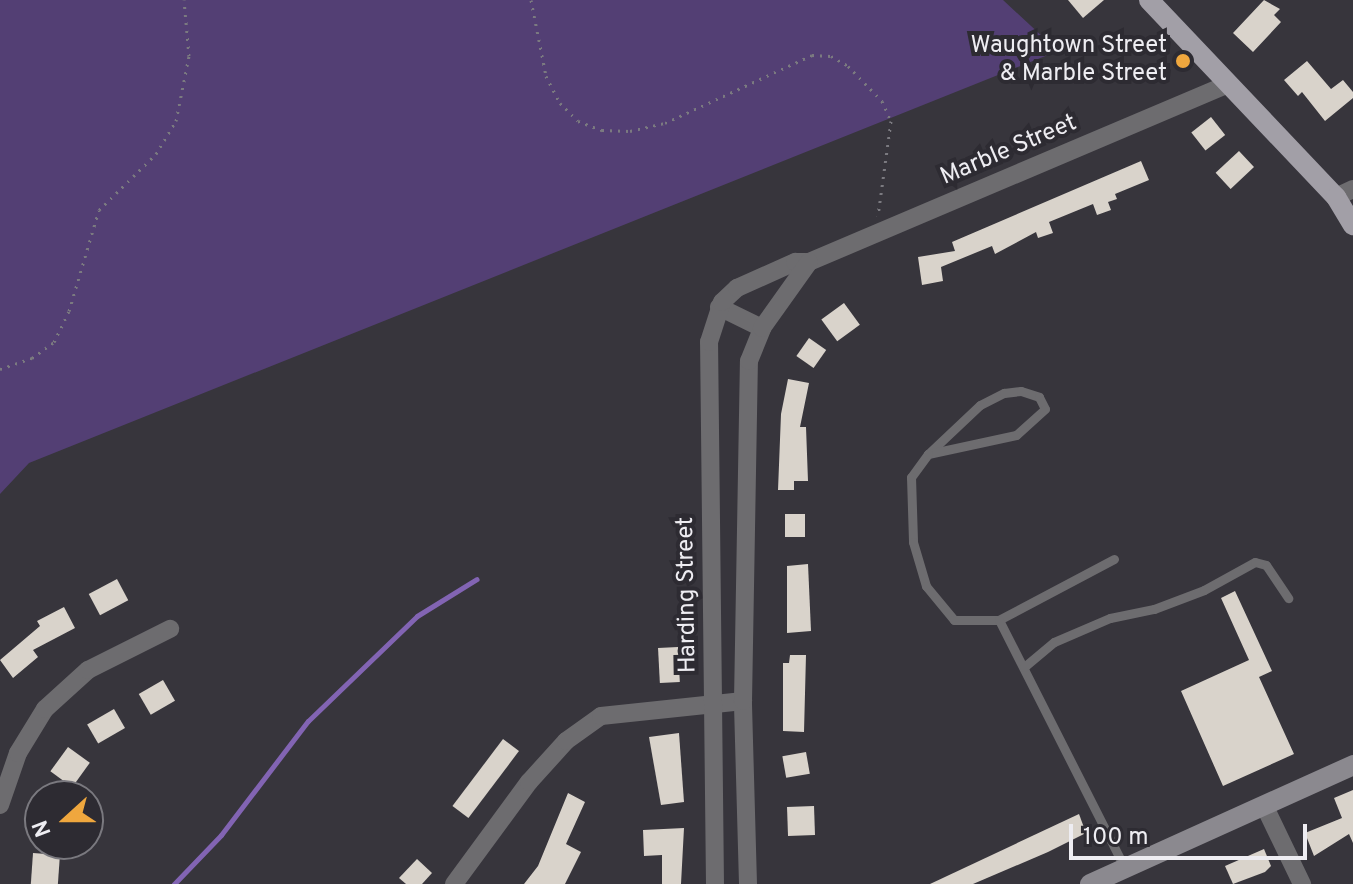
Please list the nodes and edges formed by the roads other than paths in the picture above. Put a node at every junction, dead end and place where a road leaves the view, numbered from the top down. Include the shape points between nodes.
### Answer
1 (1149, 0) edge
2 (1228, 84) junction
3 (1344, 193) edge
4 (1353, 225) edge
5 (809, 262) junction
6 (719, 307) junction
7 (762, 328) junction
8 (928, 454) junction
9 (1114, 559) dead end
10 (1288, 598) dead end
11 (999, 620) junction
12 (170, 629) dead end
13 (1024, 667) junction
14 (743, 701) junction
15 (713, 703) junction
16 (1353, 765) edge
17 (0, 805) edge
18 (1264, 805) junction
19 (1125, 868) junction
20 (454, 884) edge
21 (715, 884) edge
22 (748, 884) edge
23 (1090, 884) edge
24 (1302, 884) edge

1 - 2 main road
2 - 3 main road
2 - 5 street, Marble Street
3 - 4 main road
5 - 6 street, Marble Street via 795,262 737,288
5 - 7 street
6 - 7 street
6 - 15 street, Harding Street via 709,342
7 - 14 street via 749,361
8 - 8 lane via 1016,435 1045,409 1039,397 1004,393 980,405
8 - 11 lane via 911,477 908,496 913,542 926,586 954,620
9 - 11 lane
10 - 13 lane via 1266,565 1255,562 1204,590 1110,618 1054,642
11 - 13 lane
12 - 17 street via 88,670 45,709 18,753
13 - 19 lane
14 - 15 street
14 - 22 street
15 - 20 street via 616,711 584,728 529,782
15 - 21 street, Harding Street
16 - 18 street
18 - 19 street
18 - 24 street
19 - 23 street

